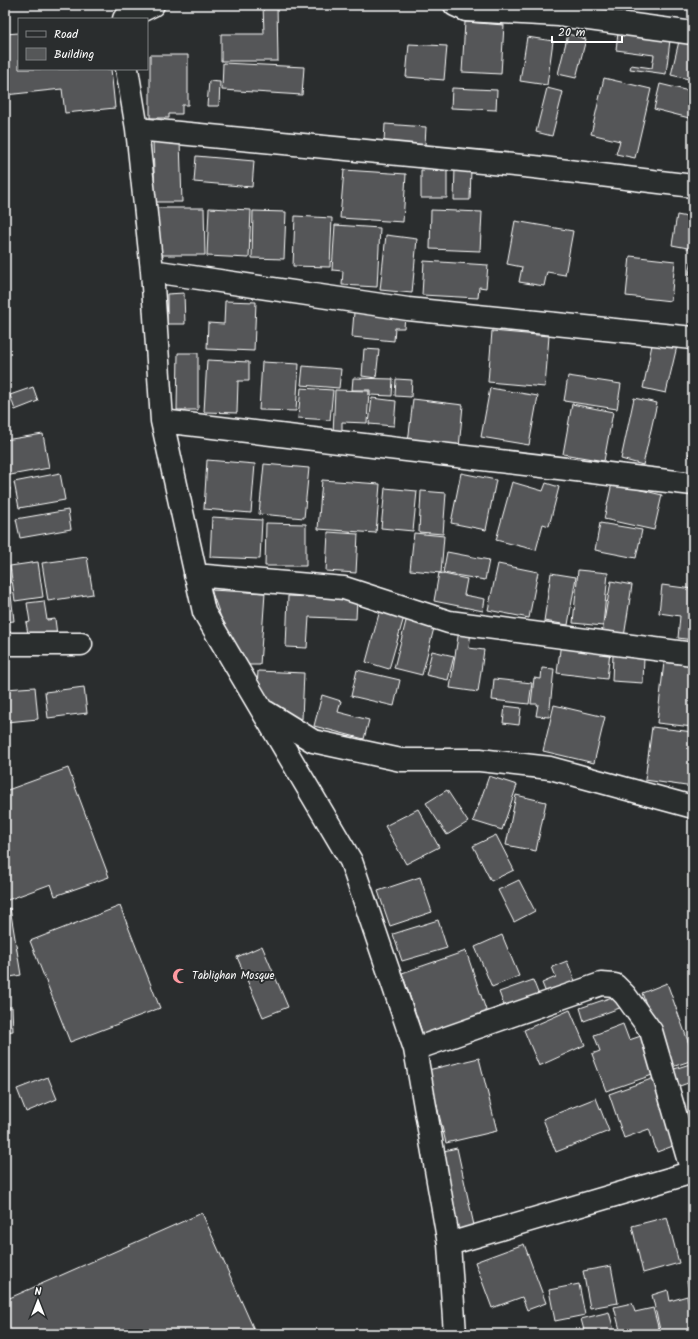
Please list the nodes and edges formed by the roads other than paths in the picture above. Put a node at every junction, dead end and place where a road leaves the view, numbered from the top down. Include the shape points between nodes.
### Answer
1 (153, 5) edge
2 (455, 5) edge
3 (126, 18) edge
4 (693, 33) edge
5 (127, 70) edge
6 (137, 129) junction
7 (693, 186) edge
8 (152, 271) junction
9 (693, 338) edge
10 (162, 421) junction
11 (693, 484) edge
12 (195, 575) junction
13 (5, 644) edge
14 (81, 644) dead end
15 (693, 654) edge
16 (263, 711) junction
17 (693, 808) edge
18 (415, 1049) junction
19 (693, 1172) edge
20 (449, 1244) junction
21 (455, 1334) edge

1 - 3 street
2 - 4 street via 466,10 559,15
5 - 6 street
6 - 7 street via 534,167
6 - 8 street
8 - 9 street via 408,309
8 - 10 street
10 - 11 street
10 - 12 street
12 - 15 street via 344,588 449,622
12 - 16 street via 204,612
13 - 14 street
16 - 17 street via 313,741 401,760 480,760 550,768
16 - 18 street via 351,860
18 - 19 street via 601,984 615,985 651,1031
18 - 20 street
19 - 20 street
20 - 21 street

